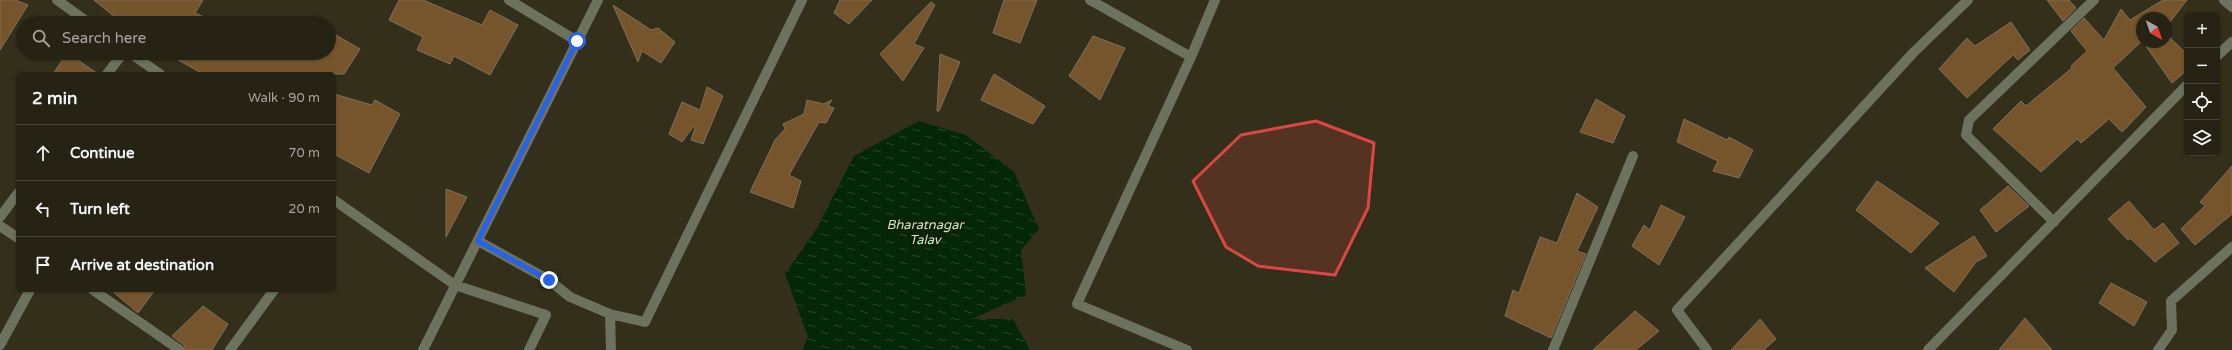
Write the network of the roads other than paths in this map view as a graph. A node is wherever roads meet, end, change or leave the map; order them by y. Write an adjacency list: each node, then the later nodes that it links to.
1 (57, 0): 11 (street)
2 (509, 0): 12 (street)
3 (598, 0): 12 (street)
4 (802, 0): 34 (street)
5 (1090, 0): 15 (street)
6 (1215, 0): 15 (street)
7 (1968, 0): 43 (street)
8 (2094, 0): 25 (street)
9 (2224, 0): 10 (street)
10 (2232, 7)
11 (79, 16)
12 (577, 41): 28 (street)
13 (2232, 42): 14 (street)
14 (2220, 53)
15 (1191, 57): 41 (street)
16 (118, 60): 18 (street)
17 (140, 60): 19 (street)
18 (109, 72)
19 (157, 72)
20 (2184, 88): 25 (street)
21 (1633, 156): 42 (street)
22 (16, 196): 24 (street)
23 (336, 205): 30 (street)
24 (0, 217)
25 (2054, 222): 44 (street)
26 (0, 226): 27 (street)
27 (16, 237)
28 (478, 241): 30 (street); 34 (street)
29 (2232, 247): 45 (street)
30 (456, 285): 38 (street); 39 (street)
31 (29, 292): 35 (street)
32 (96, 292): 36 (street)
33 (273, 292): 37 (street)
34 (610, 314): 40 (street)
35 (0, 345)
36 (180, 350)
37 (230, 350)
38 (423, 350)
39 (529, 350)
40 (611, 350)
41 (1187, 350)
42 (1553, 350)
43 (1707, 350)
44 (1928, 350)
45 (2158, 350)

